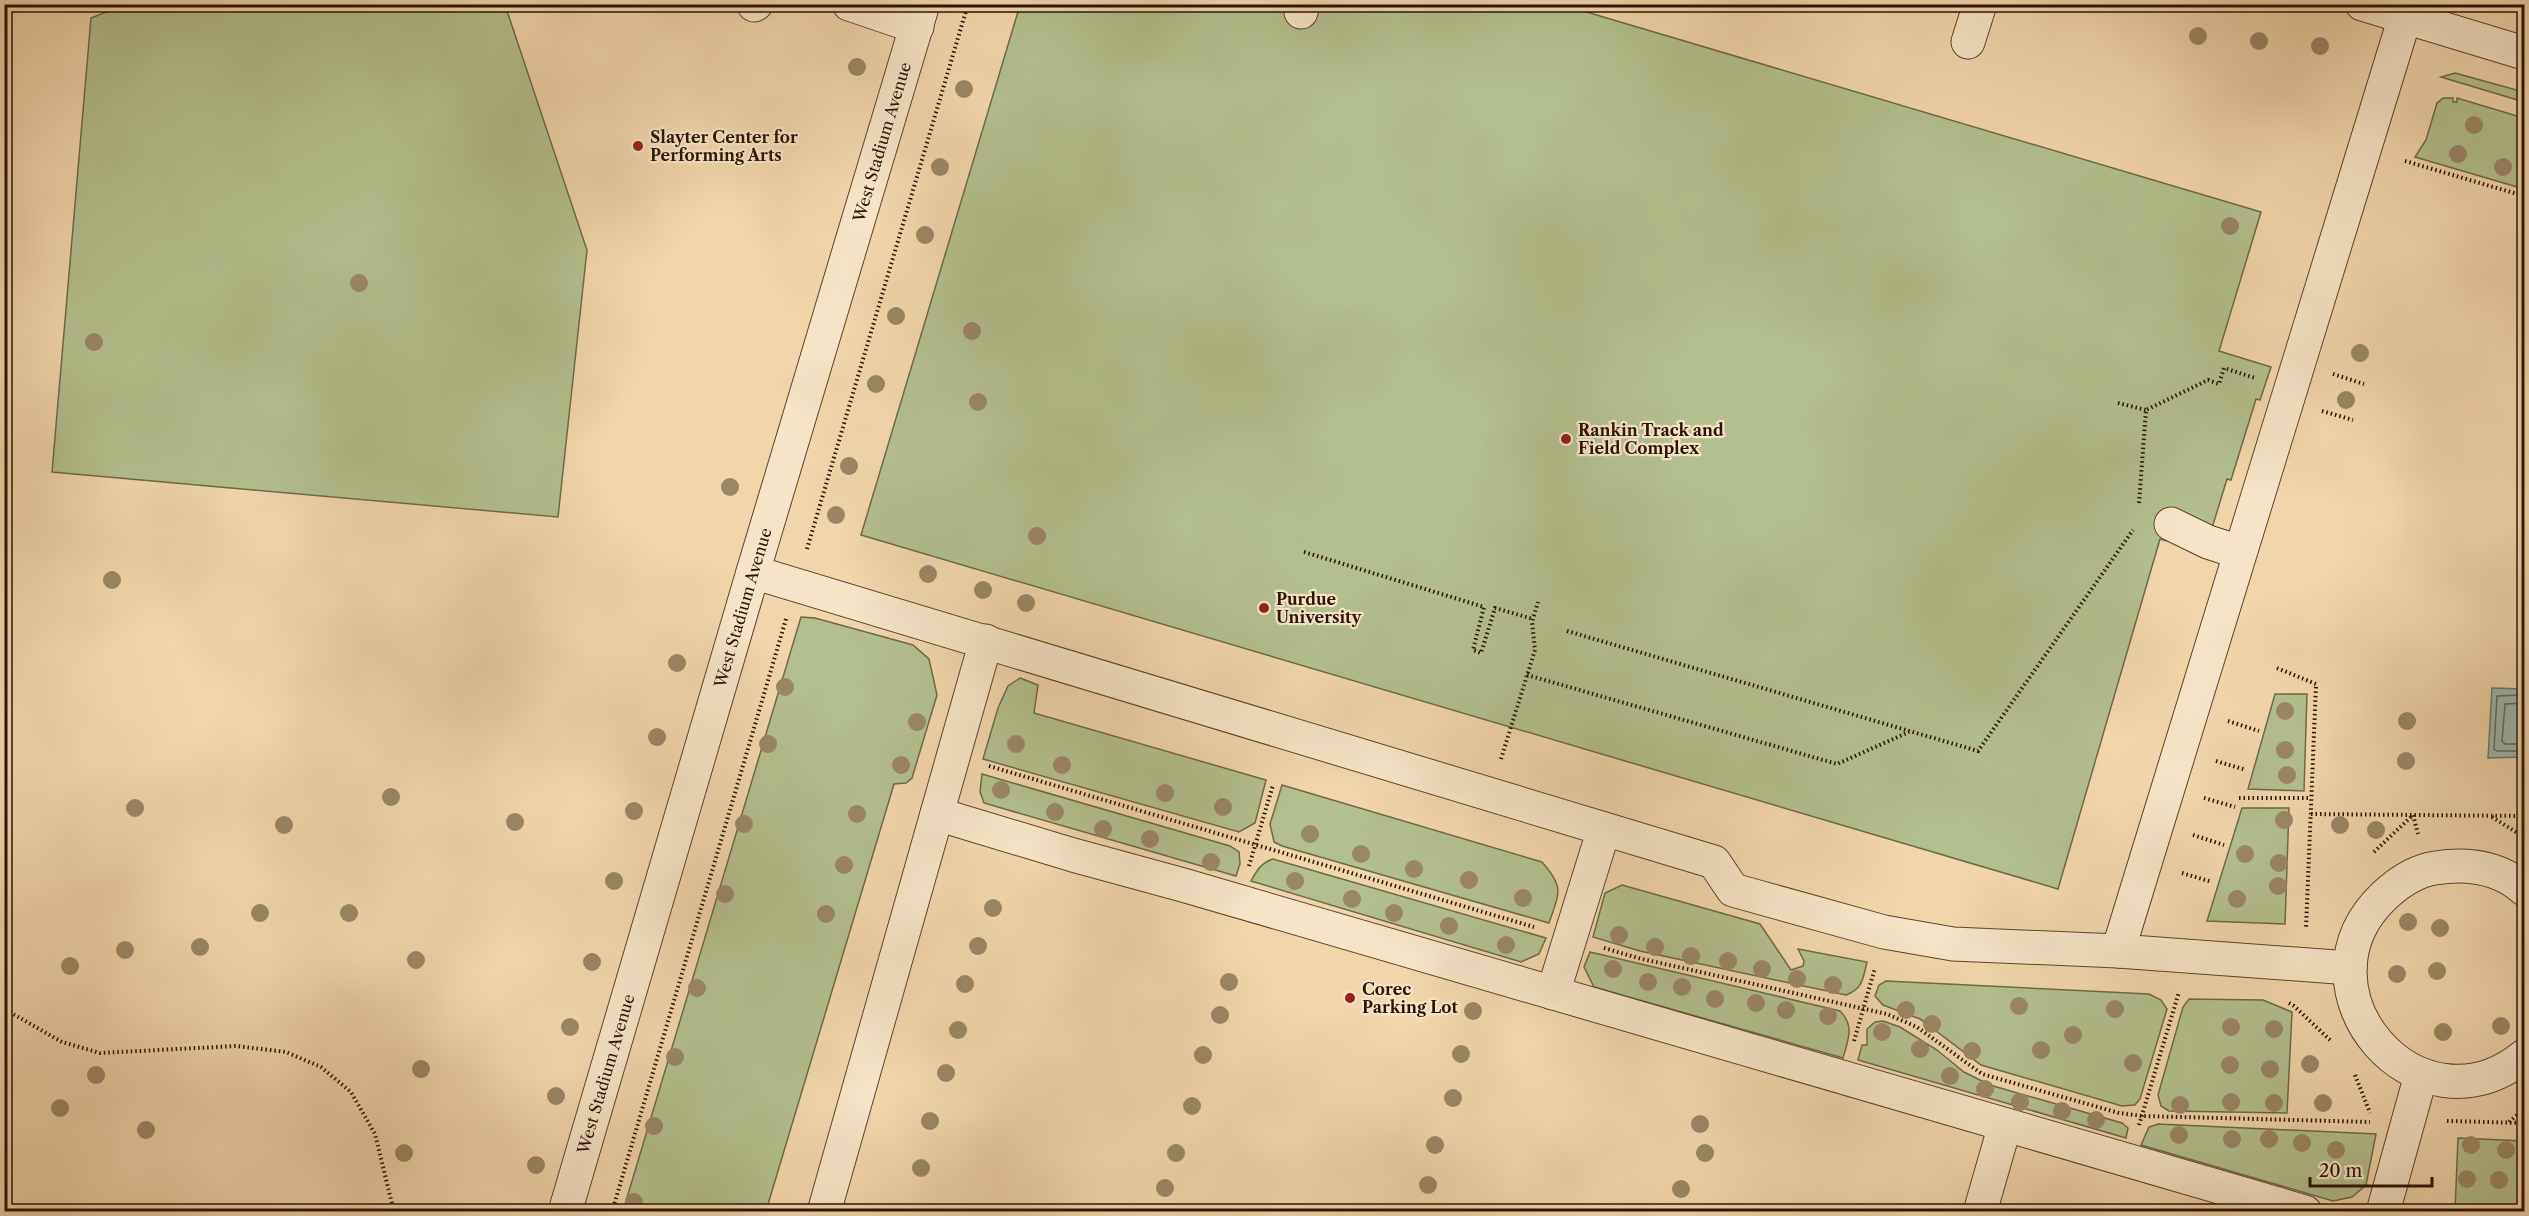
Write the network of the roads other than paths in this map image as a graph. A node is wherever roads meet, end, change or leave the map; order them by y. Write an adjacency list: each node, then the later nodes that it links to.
1 (849, 4): 4 (street)
2 (1980, 4): 6 (street)
3 (2362, 4): 5 (street)
4 (920, 16): 10 (street, West Stadium Avenue)
5 (2405, 17): 7 (street); 9 (street)
6 (1968, 42)
7 (2524, 52)
8 (2171, 524): 9 (street)
9 (2239, 552): 15 (street)
10 (753, 572): 11 (street); 21 (street, West Stadium Avenue)
11 (986, 641): 12 (street); 13 (street)
12 (937, 814): 17 (street); 22 (street)
13 (1604, 829): 15 (street); 17 (street)
14 (2524, 889): 16 (street)
15 (2118, 951): 16 (street)
16 (2350, 968): 19 (street)
17 (1553, 993): 20 (street)
18 (2524, 1056): 19 (street)
19 (2421, 1075): 25 (street)
20 (2005, 1125): 23 (street); 24 (street)
21 (566, 1212)
22 (824, 1212)
23 (1980, 1212)
24 (2305, 1212)
25 (2383, 1212)

